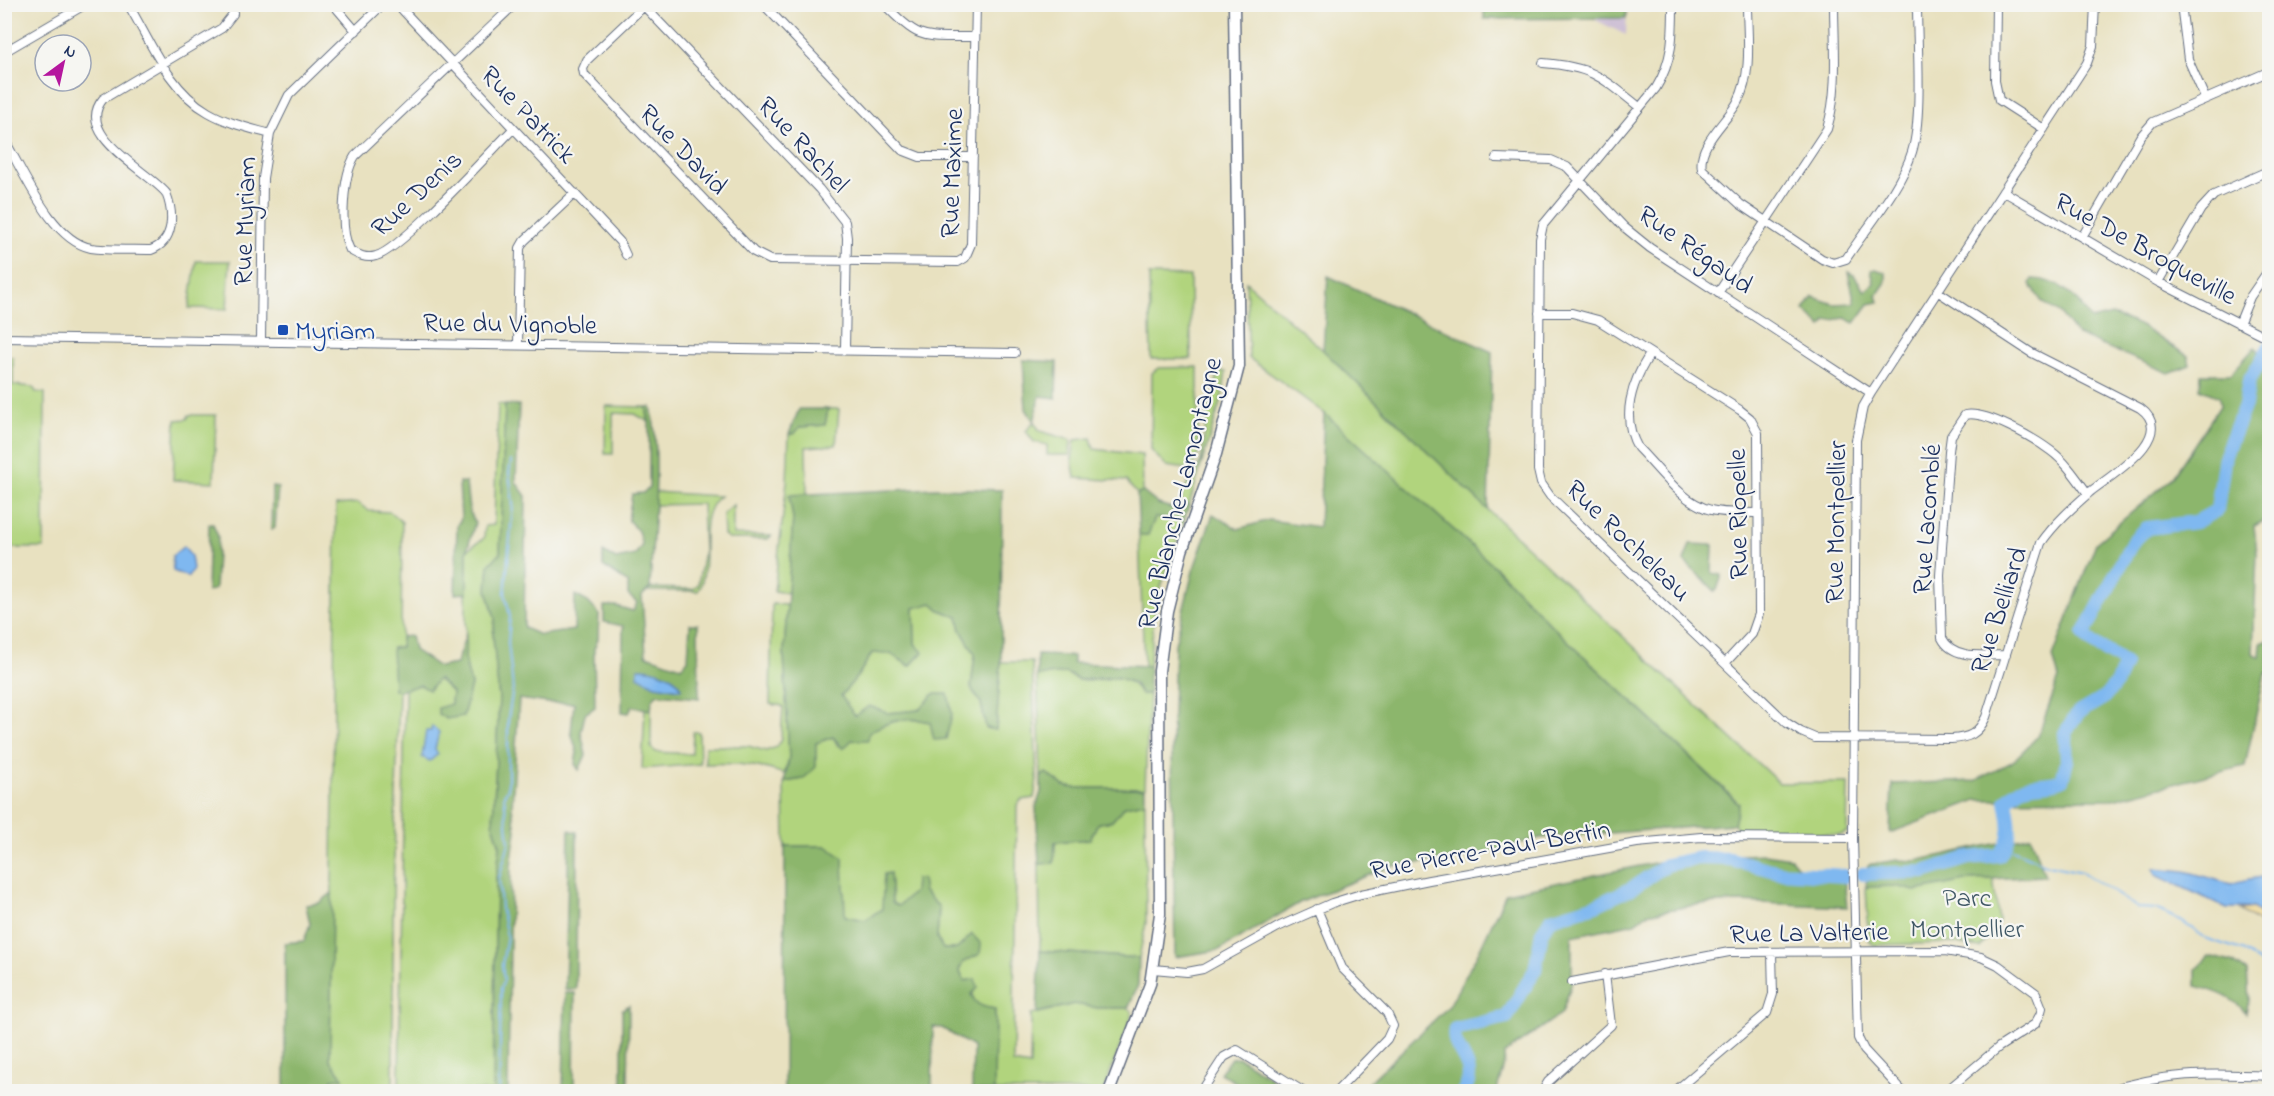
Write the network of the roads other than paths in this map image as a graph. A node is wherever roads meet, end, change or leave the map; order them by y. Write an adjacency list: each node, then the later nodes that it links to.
1 (86, 4): 24 (street)
2 (128, 4): 25 (street)
3 (233, 4): 25 (street)
4 (333, 4): 22 (street)
5 (383, 4): 22 (street, Rue Myriam)
6 (397, 4): 27 (street, Rue Patrick)
7 (516, 4): 27 (street)
8 (763, 4): 35 (street)
9 (884, 4): 23 (street)
10 (976, 4): 23 (street, Rue Maxime)
11 (1234, 4): 68 (street, Rue Blanche-Lamontagne)
12 (1673, 4): 30 (street, Rue Rocheleau)
13 (1747, 4): 41 (street)
14 (1834, 4): 41 (street)
15 (1917, 4): 41 (street)
16 (1996, 4): 32 (street)
17 (2095, 4): 32 (street, Rue Montpellier)
18 (2181, 4): 29 (street)
19 (2267, 4): 21 (street)
20 (644, 5): 44 (street, Rue Rachel); 44 (street, Rue David)
21 (2270, 18)
22 (356, 31): 33 (street, Rue Myriam)
23 (975, 37): 35 (street, Rue Maxime)
24 (4, 52)
25 (163, 63): 33 (street); 34 (street)
26 (1544, 63): 30 (street)
27 (452, 64): 31 (street, Rue Patrick); 31 (street, Rue Denis)
28 (2270, 71): 29 (street)
29 (2205, 98): 42 (street)
30 (1640, 107): 38 (street, Rue Rocheleau)
31 (513, 129): 40 (street, Rue Patrick)
32 (2044, 129): 39 (street, Rue Montpellier)
33 (270, 134): 53 (street, Rue Myriam)
34 (4, 139)
35 (973, 157): 44 (street, Rue Maxime)
36 (1496, 158): 38 (street, Rue Régaud)
37 (2270, 170): 46 (street)
38 (1579, 179): 48 (street, Rue Régaud); 49 (street, Rue Rocheleau)
39 (2003, 191): 42 (street, Rue De Broqueville); 47 (street, Rue Montpellier)
40 (575, 193): 43 (street, Rue Patrick); 54 (street)
41 (1766, 222): 48 (street)
42 (2082, 237): 46 (street, Rue De Broqueville)
43 (626, 255)
44 (846, 260): 55 (street, Rue Rachel)
45 (2270, 268): 50 (street)
46 (2158, 282): 50 (street, Rue De Broqueville)
47 (1936, 291): 58 (street, Rue Montpellier); 59 (street, Rue Belliard)
48 (1718, 293): 58 (street, Rue Régaud)
49 (1539, 313): 57 (street, Rue Riopelle); 62 (street, Rue Rocheleau)
50 (2239, 324): 52 (street, Rue De Broqueville)
51 (4, 338): 53 (street, Rue du Vignoble)
52 (2270, 339)
53 (261, 340): 54 (street, Rue du Vignoble)
54 (518, 344): 55 (street, Rue du Vignoble)
55 (845, 349): 56 (street, Rue du Vignoble)
56 (1015, 353)
57 (1650, 354): 60 (street, Rue Riopelle); 60 (street)
58 (1871, 393): 63 (street, Rue Montpellier)
59 (2088, 494): 61 (street, Rue Belliard); 61 (street, Rue Lacomblé)
60 (1758, 513): 62 (street, Rue Riopelle)
61 (2006, 655): 63 (street, Rue Belliard)
62 (1726, 662): 63 (street, Rue Rocheleau)
63 (1854, 738): 64 (street, Rue Montpellier)
64 (1853, 838): 65 (street, Rue Pierre-Paul-Bertin); 66 (street, Rue Montpellier)
65 (1317, 909): 68 (street, Rue Pierre-Paul-Bertin); 75 (street)
66 (1857, 951): 67 (street, Rue La Valterie); 78 (street, Rue Montpellier); 79 (street, Rue La Valterie)
67 (1772, 953): 69 (street, Rue La Valterie); 77 (street)
68 (1153, 969): 72 (street, Rue Blanche-Lamontagne)
69 (1605, 974): 70 (street, Rue La Valterie); 76 (street)
70 (1572, 982)
71 (2270, 1076): 80 (street)
72 (1109, 1092)
73 (1201, 1092): 74 (street)
74 (1304, 1092)
75 (1336, 1092)
76 (1542, 1092)
77 (1674, 1092)
78 (1903, 1092)
79 (1945, 1092)
80 (2104, 1092)

